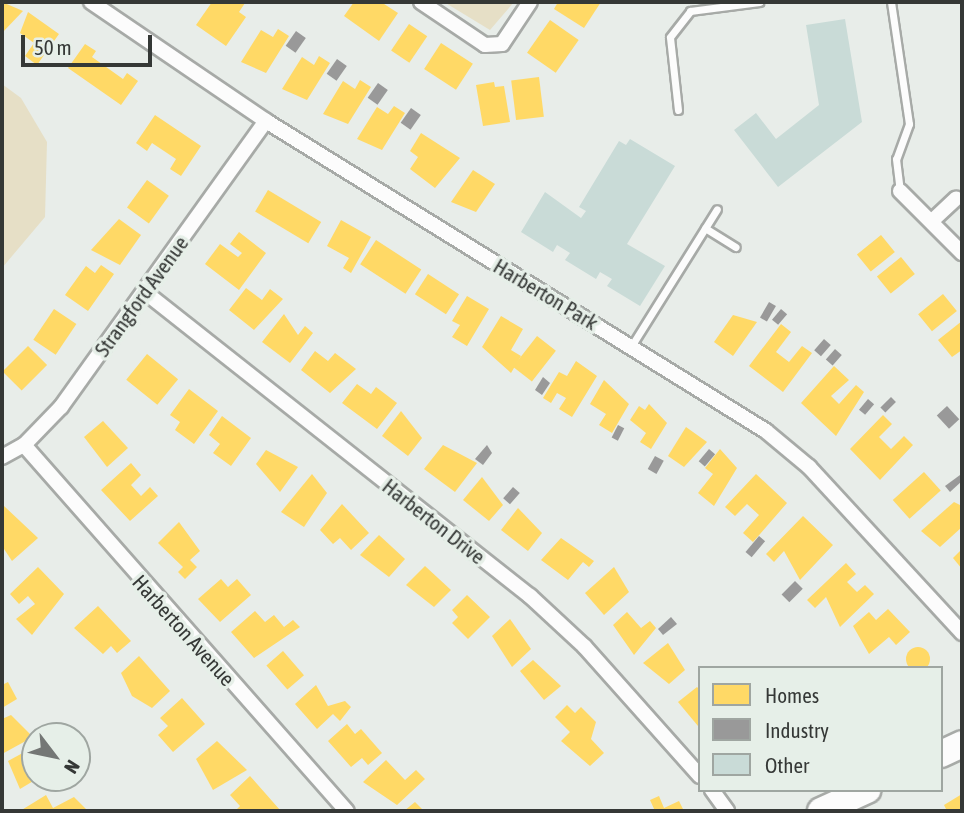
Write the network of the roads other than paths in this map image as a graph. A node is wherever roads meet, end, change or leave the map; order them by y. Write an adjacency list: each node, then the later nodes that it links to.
1 (90, 2): 7 (street, Harberton Park)
2 (422, 2): 3 (street)
3 (530, 2)
4 (759, 2): 6 (lane)
5 (891, 2): 8 (lane)
6 (678, 110)
7 (266, 121): 15 (street, Strangford Avenue); 16 (street, Harberton Park)
8 (900, 191): 11 (street)
9 (956, 199): 11 (street)
10 (717, 209): 12 (lane)
11 (932, 222): 14 (street)
12 (705, 228): 13 (lane); 16 (lane)
13 (736, 247)
14 (962, 253)
15 (145, 292): 17 (street, Strangford Avenue); 20 (street, Harberton Drive)
16 (632, 345): 19 (street, Harberton Park)
17 (24, 445): 18 (street, Strangford Avenue); 23 (street, Harberton Avenue)
18 (2, 457)
19 (962, 634)
20 (698, 774)
21 (713, 792): 24 (street)
22 (863, 792): 25 (highway)
23 (347, 811)
24 (727, 811)
25 (821, 811)

